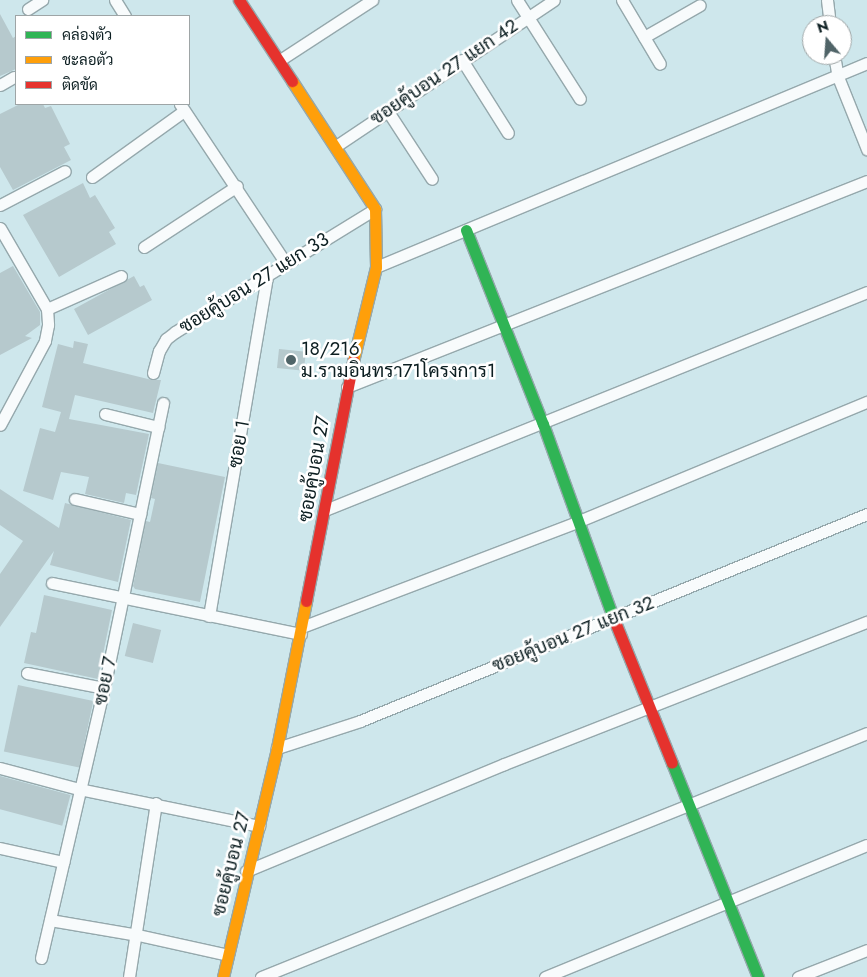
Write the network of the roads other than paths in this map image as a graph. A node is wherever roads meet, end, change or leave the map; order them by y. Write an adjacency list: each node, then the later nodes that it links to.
1 (42, 0): 10 (street)
2 (115, 0): 11 (street)
3 (239, 0): 15 (street)
4 (372, 0): 15 (street)
5 (517, 0): 13 (street)
6 (554, 0): 13 (street, ซอยคู้บอน 27 แยก 42)
7 (622, 0): 14 (street)
8 (827, 0): 12 (street)
9 (700, 5): 14 (street)
10 (28, 9)
11 (123, 15)
12 (829, 15)
13 (528, 16): 16 (street, ซอยคู้บอน 27 แยก 42); 23 (street)
14 (644, 37): 18 (street)
15 (280, 60): 27 (street)
16 (462, 60): 25 (street, ซอยคู้บอน 27 แยก 42); 26 (street)
17 (867, 63): 21 (street)
18 (660, 64)
19 (836, 65): 21 (street)
20 (14, 77): 22 (street)
21 (838, 78): 28 (street); 37 (street)
22 (0, 84)
23 (580, 99)
24 (182, 107): 30 (street); 33 (street)
25 (386, 110): 27 (street, ซอยคู้บอน 27 แยก 42); 31 (street)
26 (508, 133)
27 (336, 146): 35 (street)
28 (867, 150)
29 (65, 171): 34 (street)
30 (92, 176)
31 (432, 179)
32 (867, 182): 45 (street)
33 (237, 186): 38 (street); 39 (street)
34 (0, 205)
35 (375, 209): 39 (street, ซอยคู้บอน 27 แยก 33); 40 (street, ซอยคู้บอน 27)
36 (1, 230): 44 (street)
37 (466, 230): 40 (street); 45 (street)
38 (144, 247)
39 (285, 262): 41 (street, ซอยคู้บอน 27 แยก 33)
40 (376, 267): 47 (street, ซอยคู้บอน 27)
41 (268, 272): 46 (street, ซอยคู้บอน 27 แยก 33); 61 (street, ซอย 1)
42 (122, 276): 44 (street)
43 (867, 292): 51 (street)
44 (47, 309): 52 (street)
45 (504, 324): 47 (street); 51 (street)
46 (153, 373)
47 (347, 386): 55 (street, ซอยคู้บอน 27)
48 (867, 402): 58 (street)
49 (163, 403): 53 (street, ซอย 7)
50 (105, 414): 53 (street)
51 (543, 424): 55 (street); 58 (street)
52 (0, 425)
53 (158, 427): 56 (street, ซอย 7)
54 (75, 499): 56 (street)
55 (325, 510): 64 (street, ซอยคู้บอน 27)
56 (140, 514): 60 (street, ซอย 7)
57 (867, 514): 62 (street, ซอยคู้บอน 27 แยก 32)
58 (579, 520): 62 (street); 64 (street)
59 (52, 583): 60 (street)
60 (121, 598): 61 (street); 66 (street, ซอย 7)
61 (209, 616): 64 (street)
62 (613, 618): 67 (street); 69 (street, ซอยคู้บอน 27 แยก 32)
63 (867, 622): 67 (street)
64 (301, 630): 69 (street, ซอยคู้บอน 27)
65 (27, 673): 66 (street)
66 (104, 688): 71 (street, ซอย 7)
67 (651, 706): 73 (street); 78 (street)
68 (867, 733): 73 (street)
69 (277, 748): 74 (street, ซอยคู้บอน 27)
70 (0, 768): 71 (street)
71 (79, 789): 72 (street); 77 (street, ซอย 7)
72 (156, 803): 74 (street); 81 (street)
73 (688, 804): 79 (street); 87 (street)
74 (259, 826): 78 (street, ซอยคู้บอน 27)
75 (867, 845): 79 (street)
76 (0, 848): 77 (street)
77 (63, 862): 80 (street, ซอย 7)
78 (246, 871): 83 (street, ซอยคู้บอน 27)
79 (728, 900): 88 (street); 89 (street)
80 (50, 920): 81 (street); 84 (street, ซอย 7)
81 (138, 935): 83 (street); 85 (street)
82 (867, 950): 90 (street)
83 (228, 955): 86 (street, ซอยคู้บอน 27)
84 (41, 958)
85 (128, 977)
86 (223, 977)
87 (261, 977)
88 (545, 977)
89 (758, 977)
90 (798, 977)

